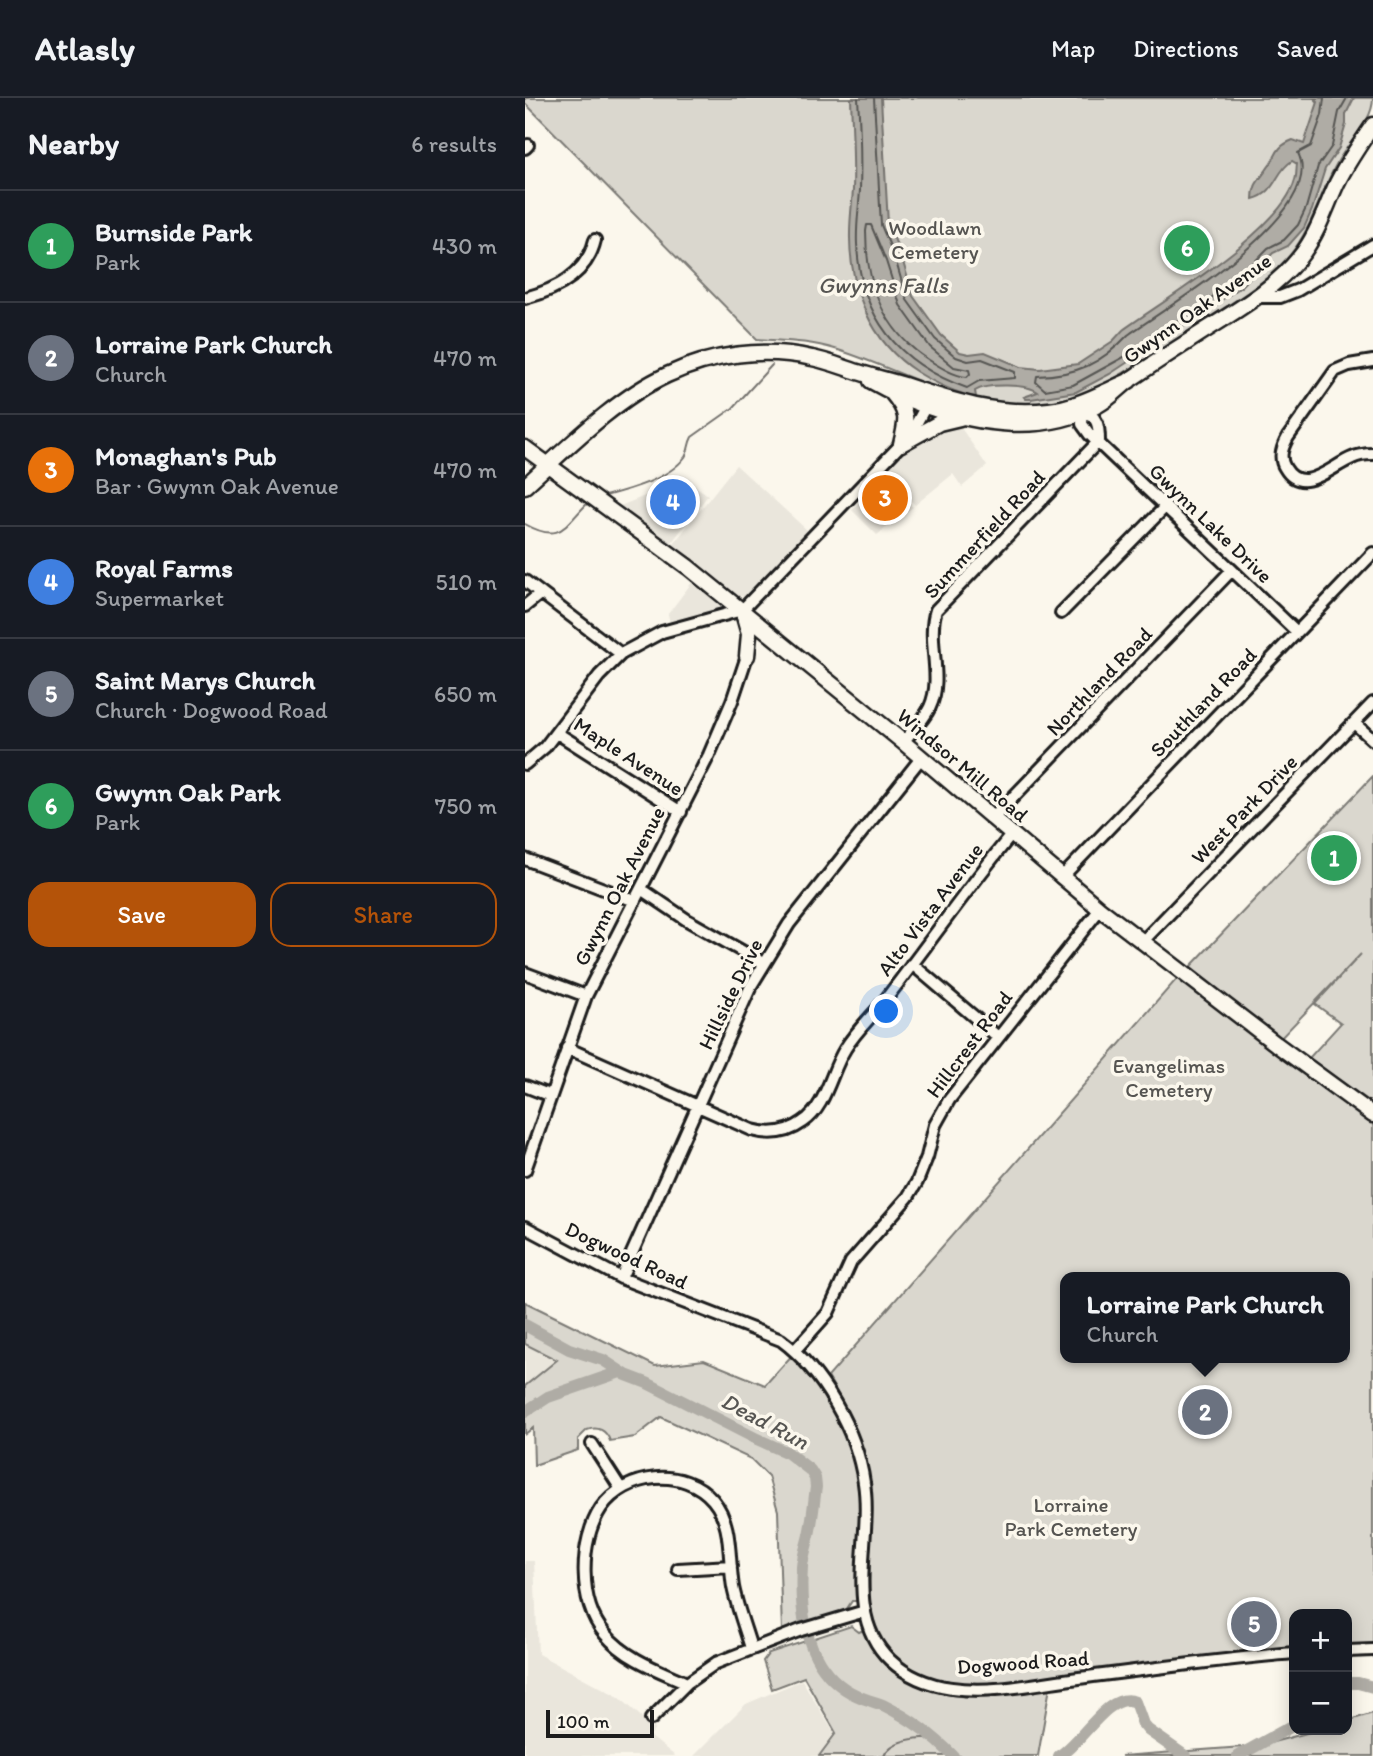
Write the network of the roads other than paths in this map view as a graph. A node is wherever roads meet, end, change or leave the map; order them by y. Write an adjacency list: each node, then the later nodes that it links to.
1 (1373, 125): 4 (main road, Gwynn Oak Avenue)
2 (595, 240): 5 (street)
3 (1373, 244): 4 (street)
4 (1256, 297): 10 (main road, Gwynn Oak Avenue)
5 (525, 298)
6 (1373, 360): 15 (street)
7 (858, 372): 8 (main road); 9 (main road); 16 (main road)
8 (891, 392): 9 (main road); 13 (main road)
9 (924, 399): 10 (main road, Gwynn Oak Avenue); 11 (main road, Gwynn Oak Avenue); 13 (street)
10 (1081, 407): 11 (main road, Gwynn Oak Avenue); 12 (street, Gwynn Lake Drive)
11 (963, 418): 13 (main road)
12 (1098, 441): 18 (street, Gwynn Lake Drive); 34 (street, Summerfield Road)
13 (901, 444): 24 (street)
14 (525, 448): 16 (main road, Windsor Mill Road)
15 (1373, 454)
16 (548, 465): 17 (main road); 24 (main road, Windsor Mill Road)
17 (525, 486)
18 (1166, 506): 20 (street, Gwynn Lake Drive); 25 (street)
19 (1373, 553): 27 (street, Southland Road)
20 (1232, 570): 27 (street, Gwynn Lake Drive); 38 (street, Northland Road)
21 (525, 580): 22 (street)
22 (541, 593): 23 (street); 28 (street)
23 (525, 606)
24 (742, 610): 26 (main road, Windsor Mill Road); 28 (street); 29 (main road)
25 (1061, 612)
26 (759, 624): 29 (street, Gwynn Oak Avenue); 34 (main road, Windsor Mill Road)
27 (1297, 632): 41 (street, Southland Road)
28 (621, 654): 32 (street)
29 (747, 656): 37 (street, Gwynn Oak Avenue)
30 (1373, 703): 31 (street, West Park Drive)
31 (1354, 723): 33 (street); 45 (street, West Park Drive)
32 (557, 733): 36 (street); 37 (street, Maple Avenue)
33 (1373, 740)
34 (903, 742): 35 (main road, Windsor Mill Road)
35 (922, 757): 38 (main road, Windsor Mill Road); 46 (street, Hillside Drive)
36 (525, 764)
37 (681, 812): 42 (street, Gwynn Oak Avenue)
38 (993, 818): 39 (main road, Windsor Mill Road)
39 (1012, 834): 41 (main road, Windsor Mill Road); 47 (street, Alto Vista Avenue)
40 (525, 859): 43 (street)
41 (1061, 878): 44 (main road, Windsor Mill Road)
42 (641, 889): 43 (street, Gwynn Oak Avenue); 46 (street)
43 (635, 901): 49 (street, Gwynn Oak Avenue)
44 (1100, 909): 45 (main road, Windsor Mill Road); 50 (street, Hillcrest Road)
45 (1143, 941): 55 (main road, Windsor Mill Road)
46 (764, 963): 54 (street, Hillside Drive)
47 (912, 964): 50 (street); 54 (street, Alto Vista Avenue)
48 (525, 973): 49 (street)
49 (586, 996): 51 (street, Gwynn Oak Avenue)
50 (998, 1037): 59 (street, Hillcrest Road)
51 (567, 1048): 53 (street, Gwynn Oak Avenue); 54 (street, Alto Vista Avenue)
52 (525, 1086): 53 (street)
53 (551, 1096): 56 (street, Gwynn Oak Avenue)
54 (697, 1107): 58 (street, Hillside Drive)
55 (1373, 1115)
56 (525, 1170)
57 (525, 1227): 58 (street, Dogwood Road)
58 (621, 1278): 59 (street, Dogwood Road)
59 (795, 1350): 64 (street, Dogwood Road)
60 (592, 1444): 61 (street)
61 (621, 1489): 62 (street); 69 (street)
62 (731, 1566): 63 (street); 65 (street)
63 (678, 1569)
64 (865, 1611): 65 (street); 68 (street, Dogwood Road)
65 (751, 1648): 69 (street)
66 (1373, 1650): 67 (street)
67 (1352, 1651)
68 (1289, 1654)
69 (687, 1683): 70 (street)
70 (651, 1719)

